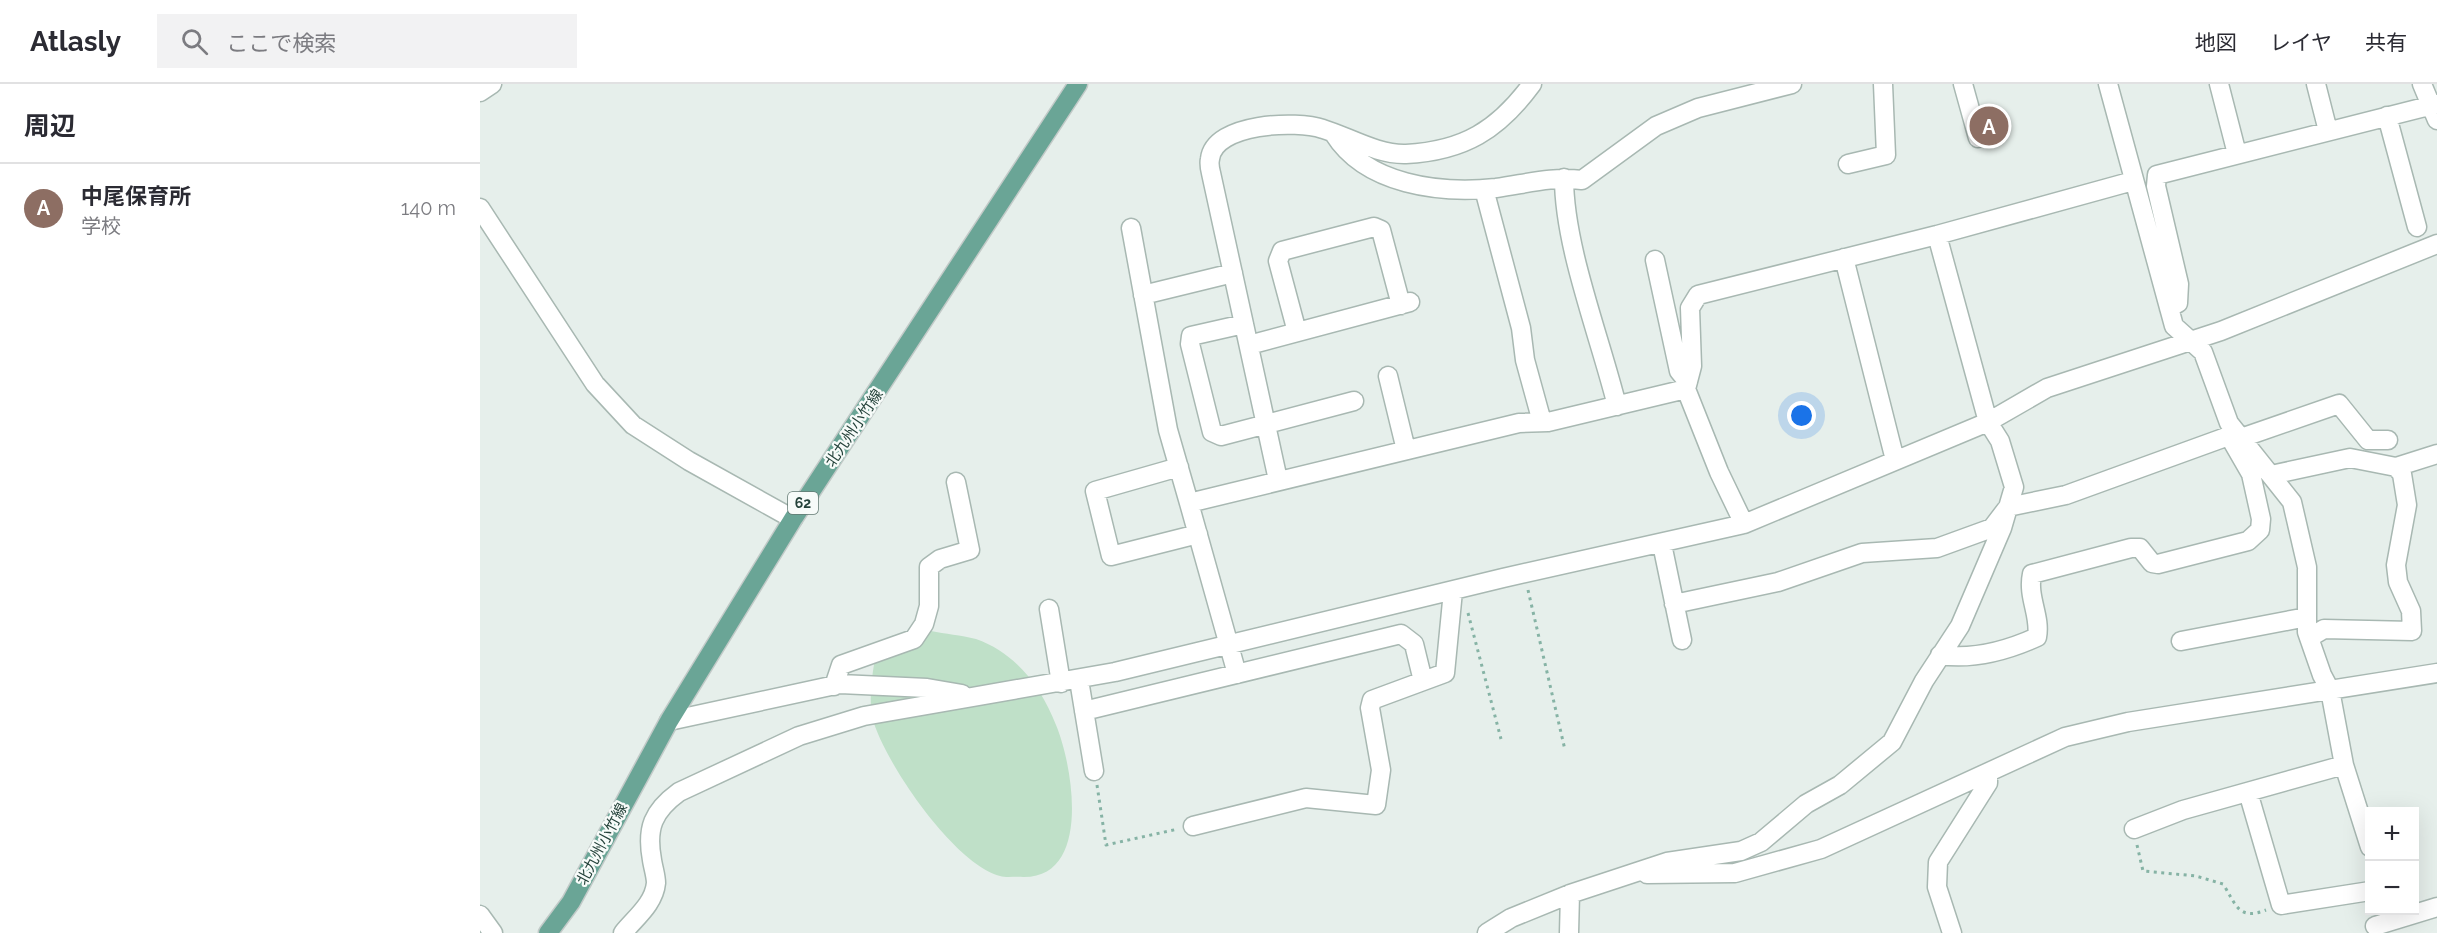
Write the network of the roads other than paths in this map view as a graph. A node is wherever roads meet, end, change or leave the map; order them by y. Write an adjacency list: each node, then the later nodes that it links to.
1 (492, 84): 11 (street)
2 (1078, 84): 55 (main road, 北九州小竹線 / 62)
3 (1532, 84): 15 (street)
4 (1792, 84): 19 (street)
5 (1883, 84): 18 (street)
6 (1963, 84): 16 (street)
7 (2108, 84): 20 (street)
8 (2219, 84): 17 (street)
9 (2316, 84): 14 (street)
10 (2422, 84): 12 (street)
11 (480, 92)
12 (2435, 110): 13 (street)
13 (2387, 116): 14 (street); 23 (street)
14 (2328, 131): 17 (street)
15 (1334, 134): 21 (street); 29 (street)
16 (1978, 138)
17 (2237, 154): 31 (street)
18 (1848, 164)
19 (1564, 178): 21 (street); 39 (street)
20 (2133, 181): 25 (street); 31 (street)
21 (1484, 189): 40 (street)
22 (480, 208): 55 (street)
23 (2417, 227)
24 (1131, 228): 30 (street)
25 (1937, 235): 27 (street); 41 (street)
26 (2437, 244): 34 (street)
27 (1844, 258): 37 (street); 47 (street)
28 (1655, 260): 37 (street)
29 (1233, 273): 30 (street); 32 (street)
30 (1143, 295): 48 (street)
31 (2169, 308): 34 (street)
32 (1244, 324): 35 (street); 42 (street)
33 (1297, 332): 33 (street); 35 (street)
34 (2188, 341): 41 (street); 43 (street)
35 (1249, 345): 42 (street)
36 (1388, 376): 45 (street)
37 (1687, 386): 39 (street); 56 (street)
38 (1354, 401): 42 (street)
39 (1617, 406): 40 (street)
40 (1542, 422): 45 (street)
41 (1988, 422): 47 (street); 54 (street)
42 (1265, 423): 51 (street)
43 (2236, 436): 44 (street); 50 (street); 54 (street); 67 (street)
44 (2388, 440)
45 (1406, 450): 51 (street)
46 (2437, 454): 49 (street)
47 (1895, 460): 56 (street)
48 (1179, 467): 53 (street); 57 (street)
49 (2396, 467): 50 (street); 63 (street)
50 (2271, 476): 62 (street)
51 (1278, 480): 53 (street)
52 (956, 482): 72 (street)
53 (1189, 503): 57 (street)
54 (2008, 507): 60 (street); 67 (street)
55 (793, 519): 76 (main road, 北九州小竹線 / 62)
56 (1744, 524): 58 (street)
57 (1198, 534): 66 (street)
58 (1662, 544): 59 (street); 60 (street)
59 (1458, 589): 66 (street); 70 (street)
60 (1674, 604): 64 (street)
61 (1049, 609): 71 (street)
62 (2307, 618): 63 (street); 65 (street)
63 (2309, 638): 73 (street)
64 (1682, 640)
65 (2181, 641)
66 (1229, 645): 69 (street); 71 (street)
67 (1940, 655): 84 (street)
68 (2437, 673): 73 (street)
69 (1237, 674): 70 (street); 75 (street)
70 (1423, 681): 81 (street)
71 (1070, 682): 74 (street); 75 (street)
72 (834, 686): 74 (street); 76 (street)
73 (2330, 690): 77 (street); 79 (street)
74 (972, 696): 92 (street)
75 (1084, 711): 78 (street)
76 (669, 721): 91 (main road, 北九州小竹線 / 62)
77 (2344, 765): 80 (street); 83 (street)
78 (1094, 771)
79 (1988, 772): 84 (street); 95 (street)
80 (2248, 792): 82 (street); 85 (street)
81 (1193, 826)
82 (2134, 829)
83 (2365, 832)
84 (1633, 873): 86 (street)
85 (2365, 892)
86 (1570, 894): 93 (street); 94 (street)
87 (2437, 907): 89 (street)
88 (480, 915): 90 (street)
89 (2377, 926)
90 (493, 933)
91 (548, 933)
92 (623, 933)
93 (1487, 933)
94 (1569, 933)
95 (1952, 933)

